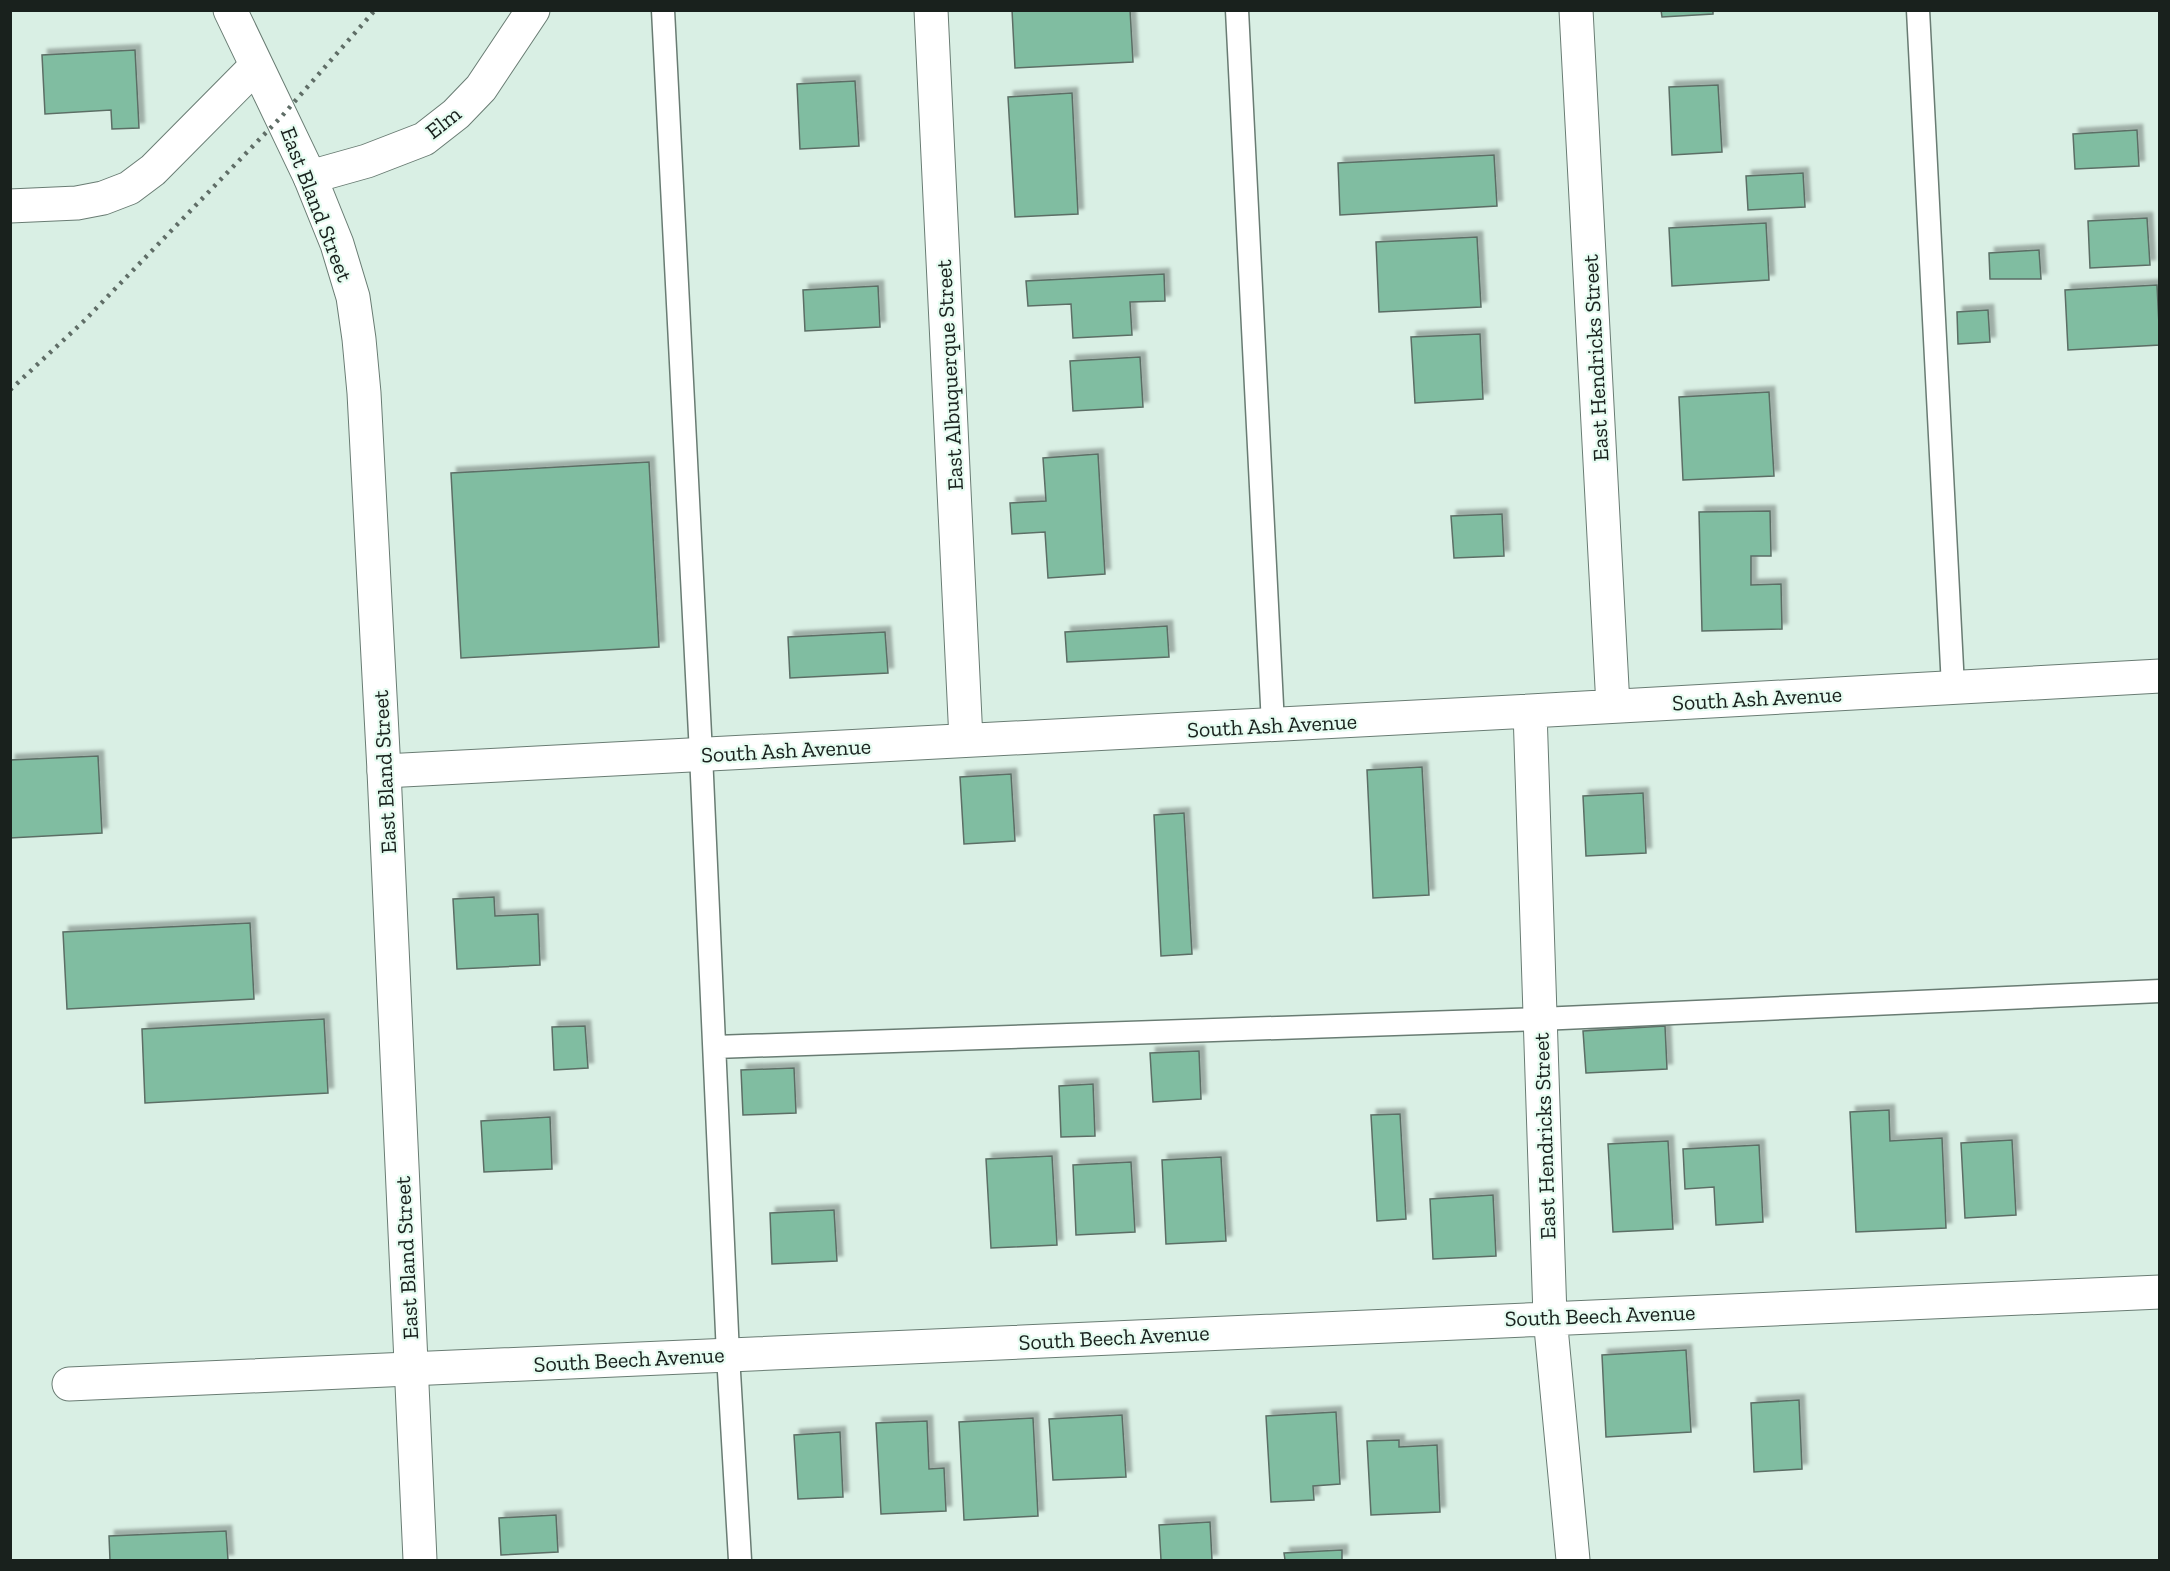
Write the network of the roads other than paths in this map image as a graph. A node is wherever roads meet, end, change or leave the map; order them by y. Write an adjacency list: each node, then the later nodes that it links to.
1 (230, 10): 8 (street, East Bland Street)
2 (532, 10): 9 (street, Elm)
3 (663, 10): 17 (lane)
4 (931, 10): 16 (street, East Albuquerque Street)
5 (1237, 10): 15 (lane)
6 (1576, 10): 13 (street, East Hendricks Street)
7 (1918, 10): 12 (lane)
8 (256, 66): 9 (street, East Bland Street); 10 (street)
9 (310, 177): 18 (street, East Bland Street)
10 (10, 206)
11 (2160, 675): 12 (street, South Ash Avenue)
12 (1953, 687): 13 (street, South Ash Avenue)
13 (1613, 706): 14 (street, South Ash Avenue)
14 (1530, 711): 15 (street, South Ash Avenue); 20 (street, East Hendricks Street)
15 (1273, 725): 16 (street, South Ash Avenue)
16 (966, 740): 17 (street, South Ash Avenue)
17 (701, 754): 18 (street, South Ash Avenue); 21 (lane)
18 (384, 771): 25 (street, East Bland Street)
19 (2160, 991): 20 (lane)
20 (1540, 1019): 21 (lane); 23 (street, East Hendricks Street)
21 (714, 1047): 24 (lane)
22 (2160, 1292): 23 (street, South Beech Avenue)
23 (1550, 1317): 24 (street, South Beech Avenue); 29 (street, East Hendricks Street)
24 (728, 1355): 25 (street, South Beech Avenue); 28 (lane)
25 (411, 1369): 26 (street, South Beech Avenue); 27 (street, East Bland Street)
26 (69, 1384)
27 (420, 1560)
28 (740, 1560)
29 (1573, 1560)

